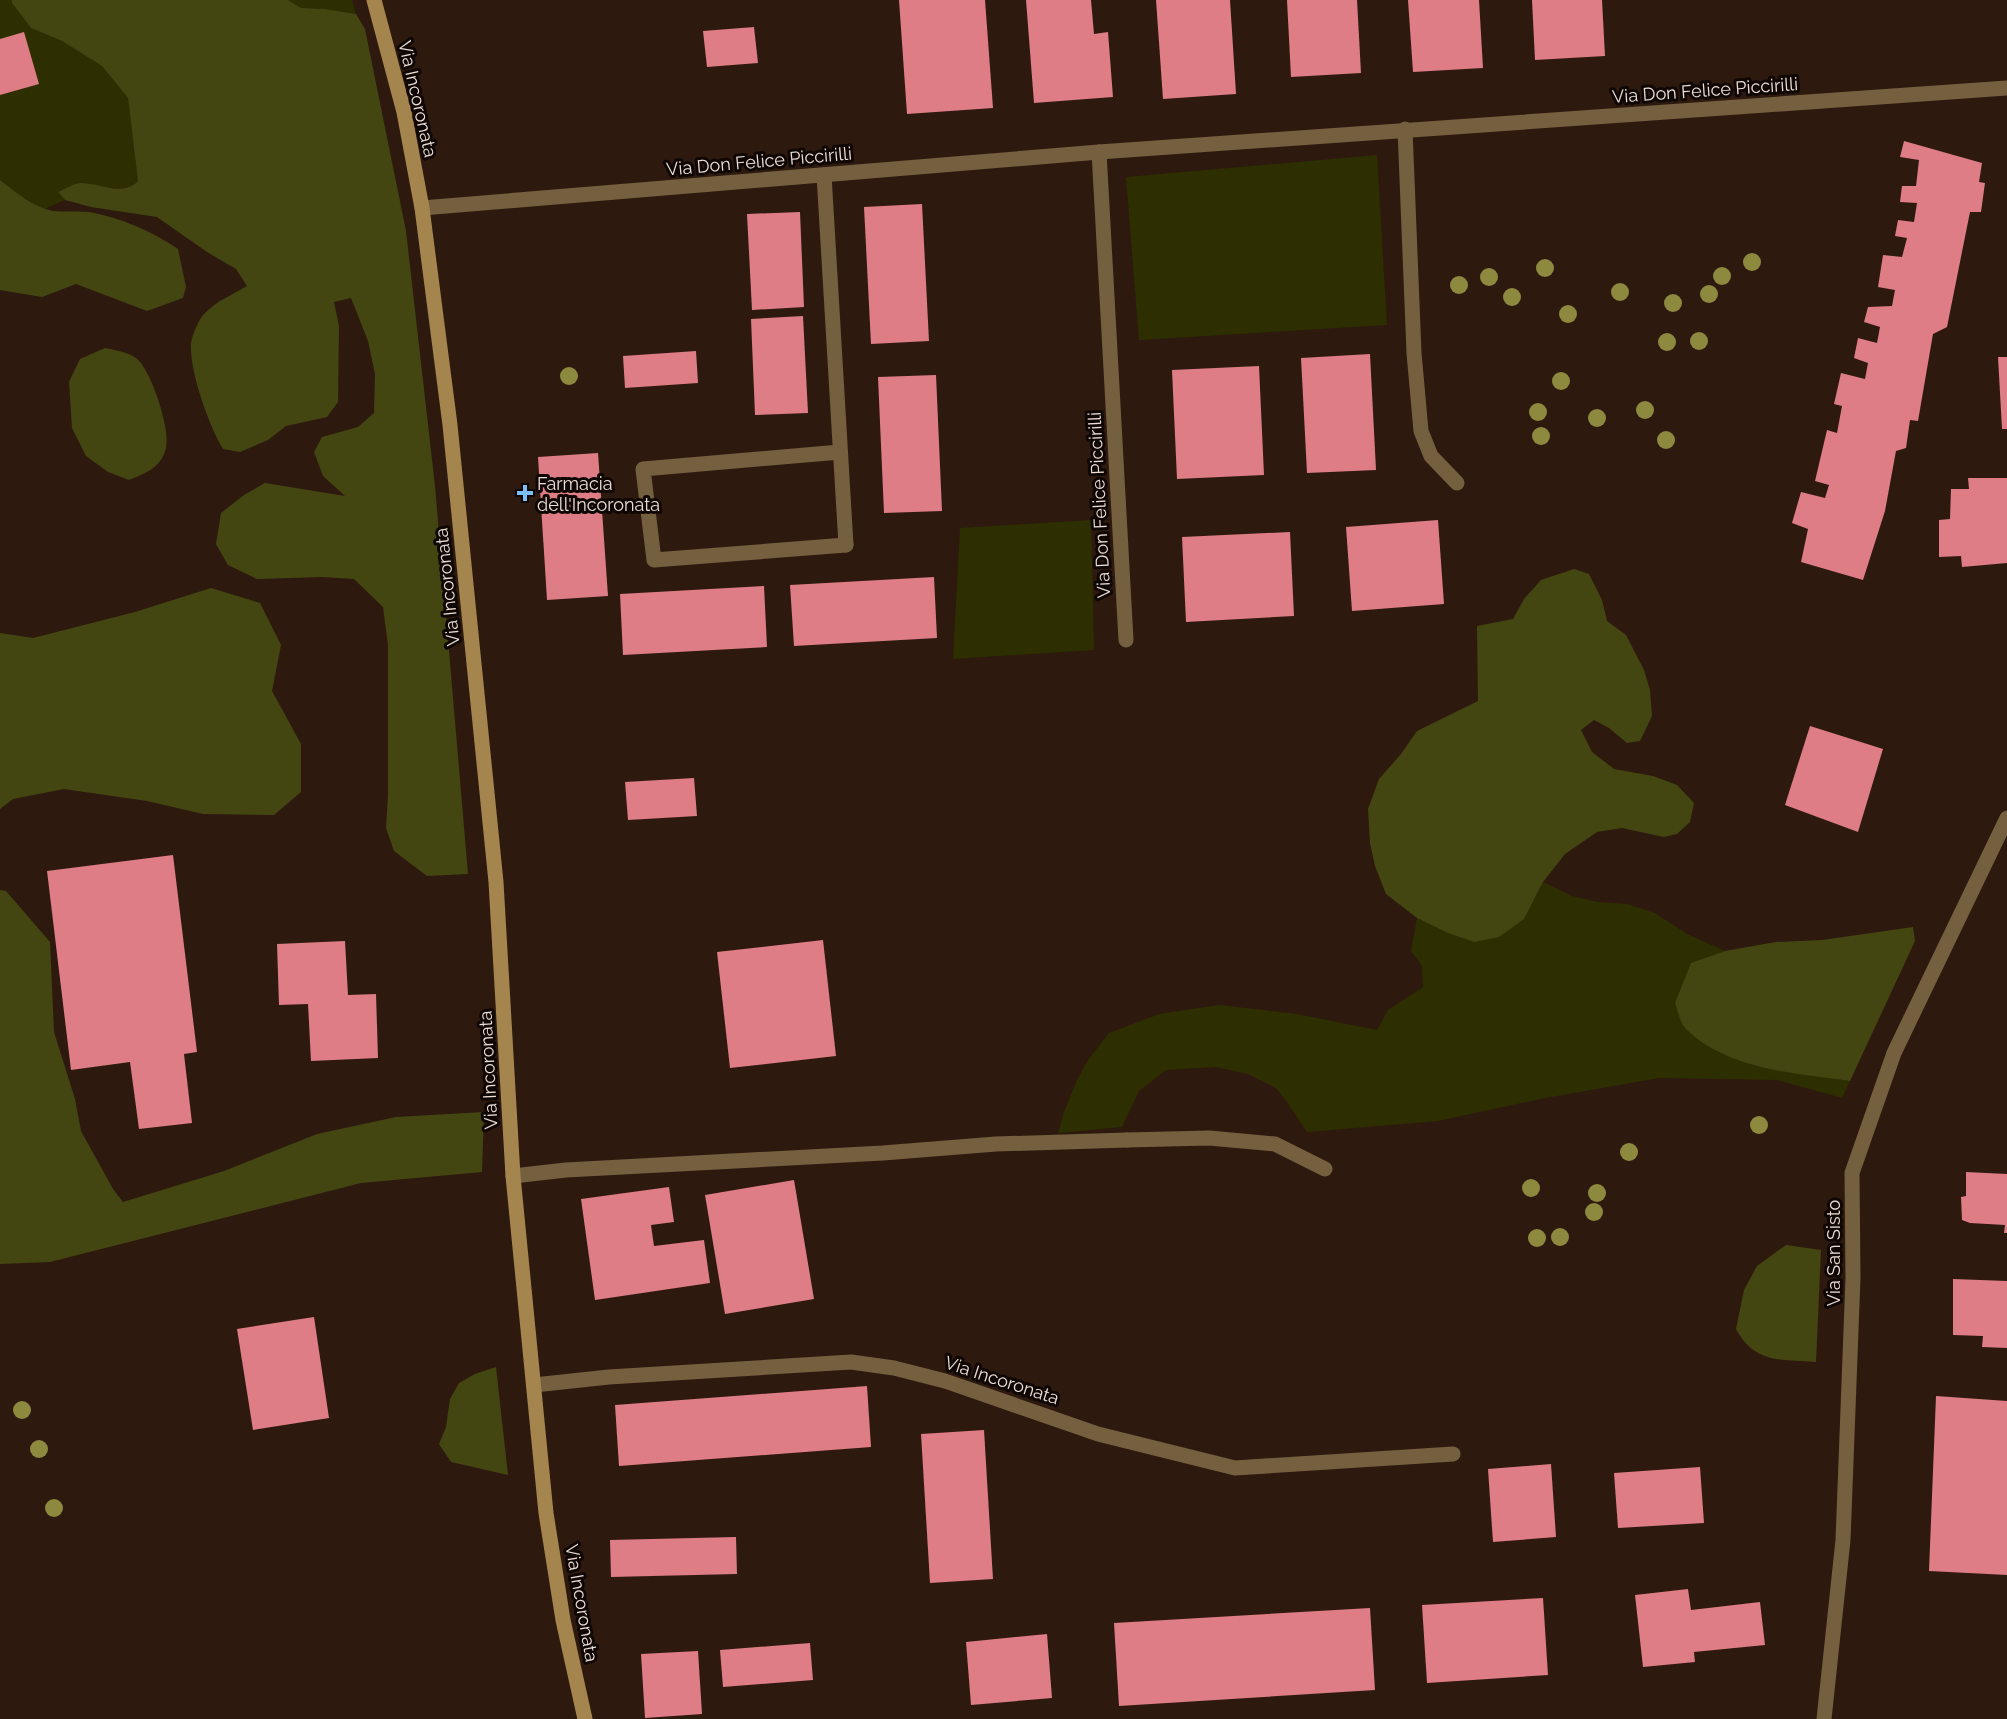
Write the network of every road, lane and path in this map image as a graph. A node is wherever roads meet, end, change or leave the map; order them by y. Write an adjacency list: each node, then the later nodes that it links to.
1 (374, 0): 6 (main road, Via Incoronata)
2 (2007, 88): 3 (street, Via Don Felice Piccirilli)
3 (1405, 129): 4 (street, Via Don Felice Piccirilli); 8 (street)
4 (1099, 152): 5 (street, Via Don Felice Piccirilli); 9 (street, Via Don Felice Piccirilli)
5 (824, 175): 6 (street, Via Don Felice Piccirilli); 7 (street)
6 (422, 208): 12 (main road, Via Incoronata)
7 (840, 452): 7 (street)
8 (1457, 483)
9 (1126, 640)
10 (2007, 818): 16 (street, Via San Sisto)
11 (1325, 1169): 12 (street)
12 (513, 1176): 13 (main road, Via Incoronata)
13 (534, 1385): 14 (street, Via Incoronata); 15 (main road, Via Incoronata)
14 (1453, 1454)
15 (585, 1719)
16 (1824, 1719)

